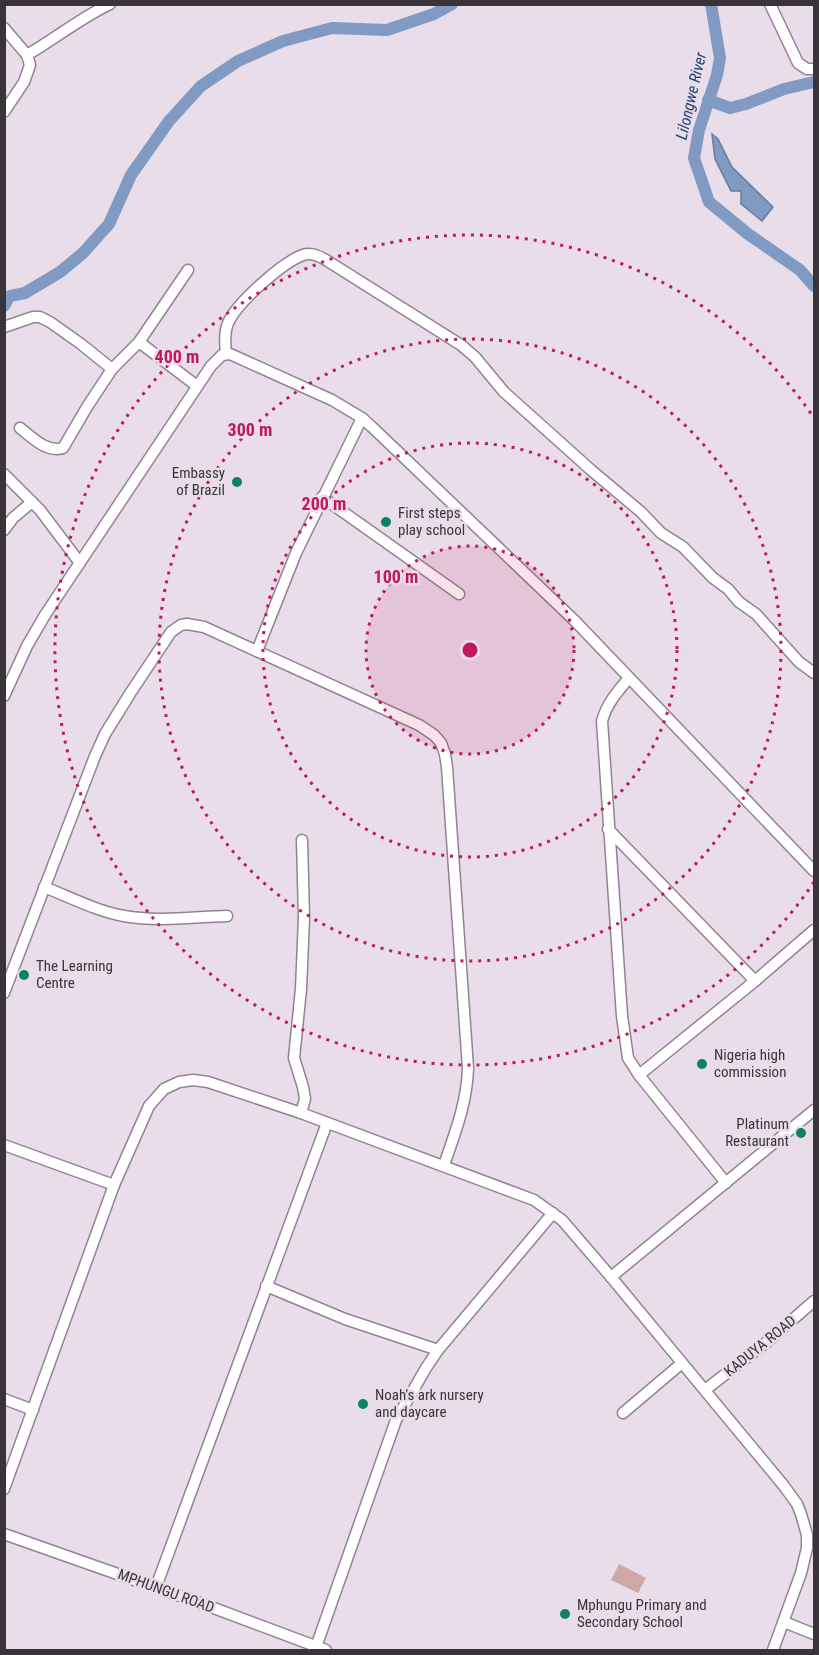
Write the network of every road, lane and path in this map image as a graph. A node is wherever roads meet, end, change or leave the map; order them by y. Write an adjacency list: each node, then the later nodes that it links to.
1 (110, 4): 4 (street)
2 (770, 4): 5 (street)
3 (4, 28): 4 (street)
4 (27, 56): 6 (street)
5 (814, 69)
6 (4, 112)
7 (188, 270): 9 (street)
8 (4, 327): 11 (street)
9 (139, 342): 11 (street); 12 (street)
10 (226, 354): 12 (street); 13 (street); 22 (street)
11 (112, 369): 14 (street)
12 (197, 386): 19 (street)
13 (362, 418): 16 (street); 23 (street)
14 (20, 428)
15 (4, 474): 17 (street)
16 (322, 497): 20 (street); 21 (street)
17 (32, 502): 18 (street); 19 (street)
18 (4, 530)
19 (80, 563): 24 (street)
20 (459, 594)
21 (257, 651): 28 (street); 38 (street)
22 (814, 673)
23 (629, 678): 25 (street); 27 (street)
24 (4, 696)
25 (608, 830): 31 (street); 33 (street)
26 (302, 840): 35 (street)
27 (814, 871)
28 (44, 887): 29 (street); 32 (street)
29 (227, 916)
30 (814, 930): 31 (street)
31 (755, 981): 33 (street)
32 (4, 993)
33 (639, 1075): 39 (street)
34 (814, 1110): 39 (street)
35 (302, 1113): 36 (street); 40 (street)
36 (327, 1123): 38 (street); 43 (street)
37 (4, 1145): 40 (street)
38 (444, 1165): 41 (street)
39 (726, 1183): 42 (street)
40 (114, 1185): 49 (street)
41 (553, 1213): 42 (street); 45 (street)
42 (611, 1276): 46 (street)
43 (266, 1286): 45 (street); 53 (street)
44 (814, 1301): 47 (street, KADUYA ROAD)
45 (438, 1350): 56 (street)
46 (682, 1363): 47 (street); 50 (street)
47 (705, 1390): 54 (street)
48 (4, 1400): 49 (street)
49 (33, 1410): 51 (street)
50 (622, 1413)
51 (4, 1489)
52 (4, 1534): 53 (street, MPHUNGU ROAD)
53 (156, 1587): 56 (street, MPHUNGU ROAD)
54 (784, 1622): 55 (street); 57 (street)
55 (814, 1634)
56 (321, 1649)
57 (773, 1650)

